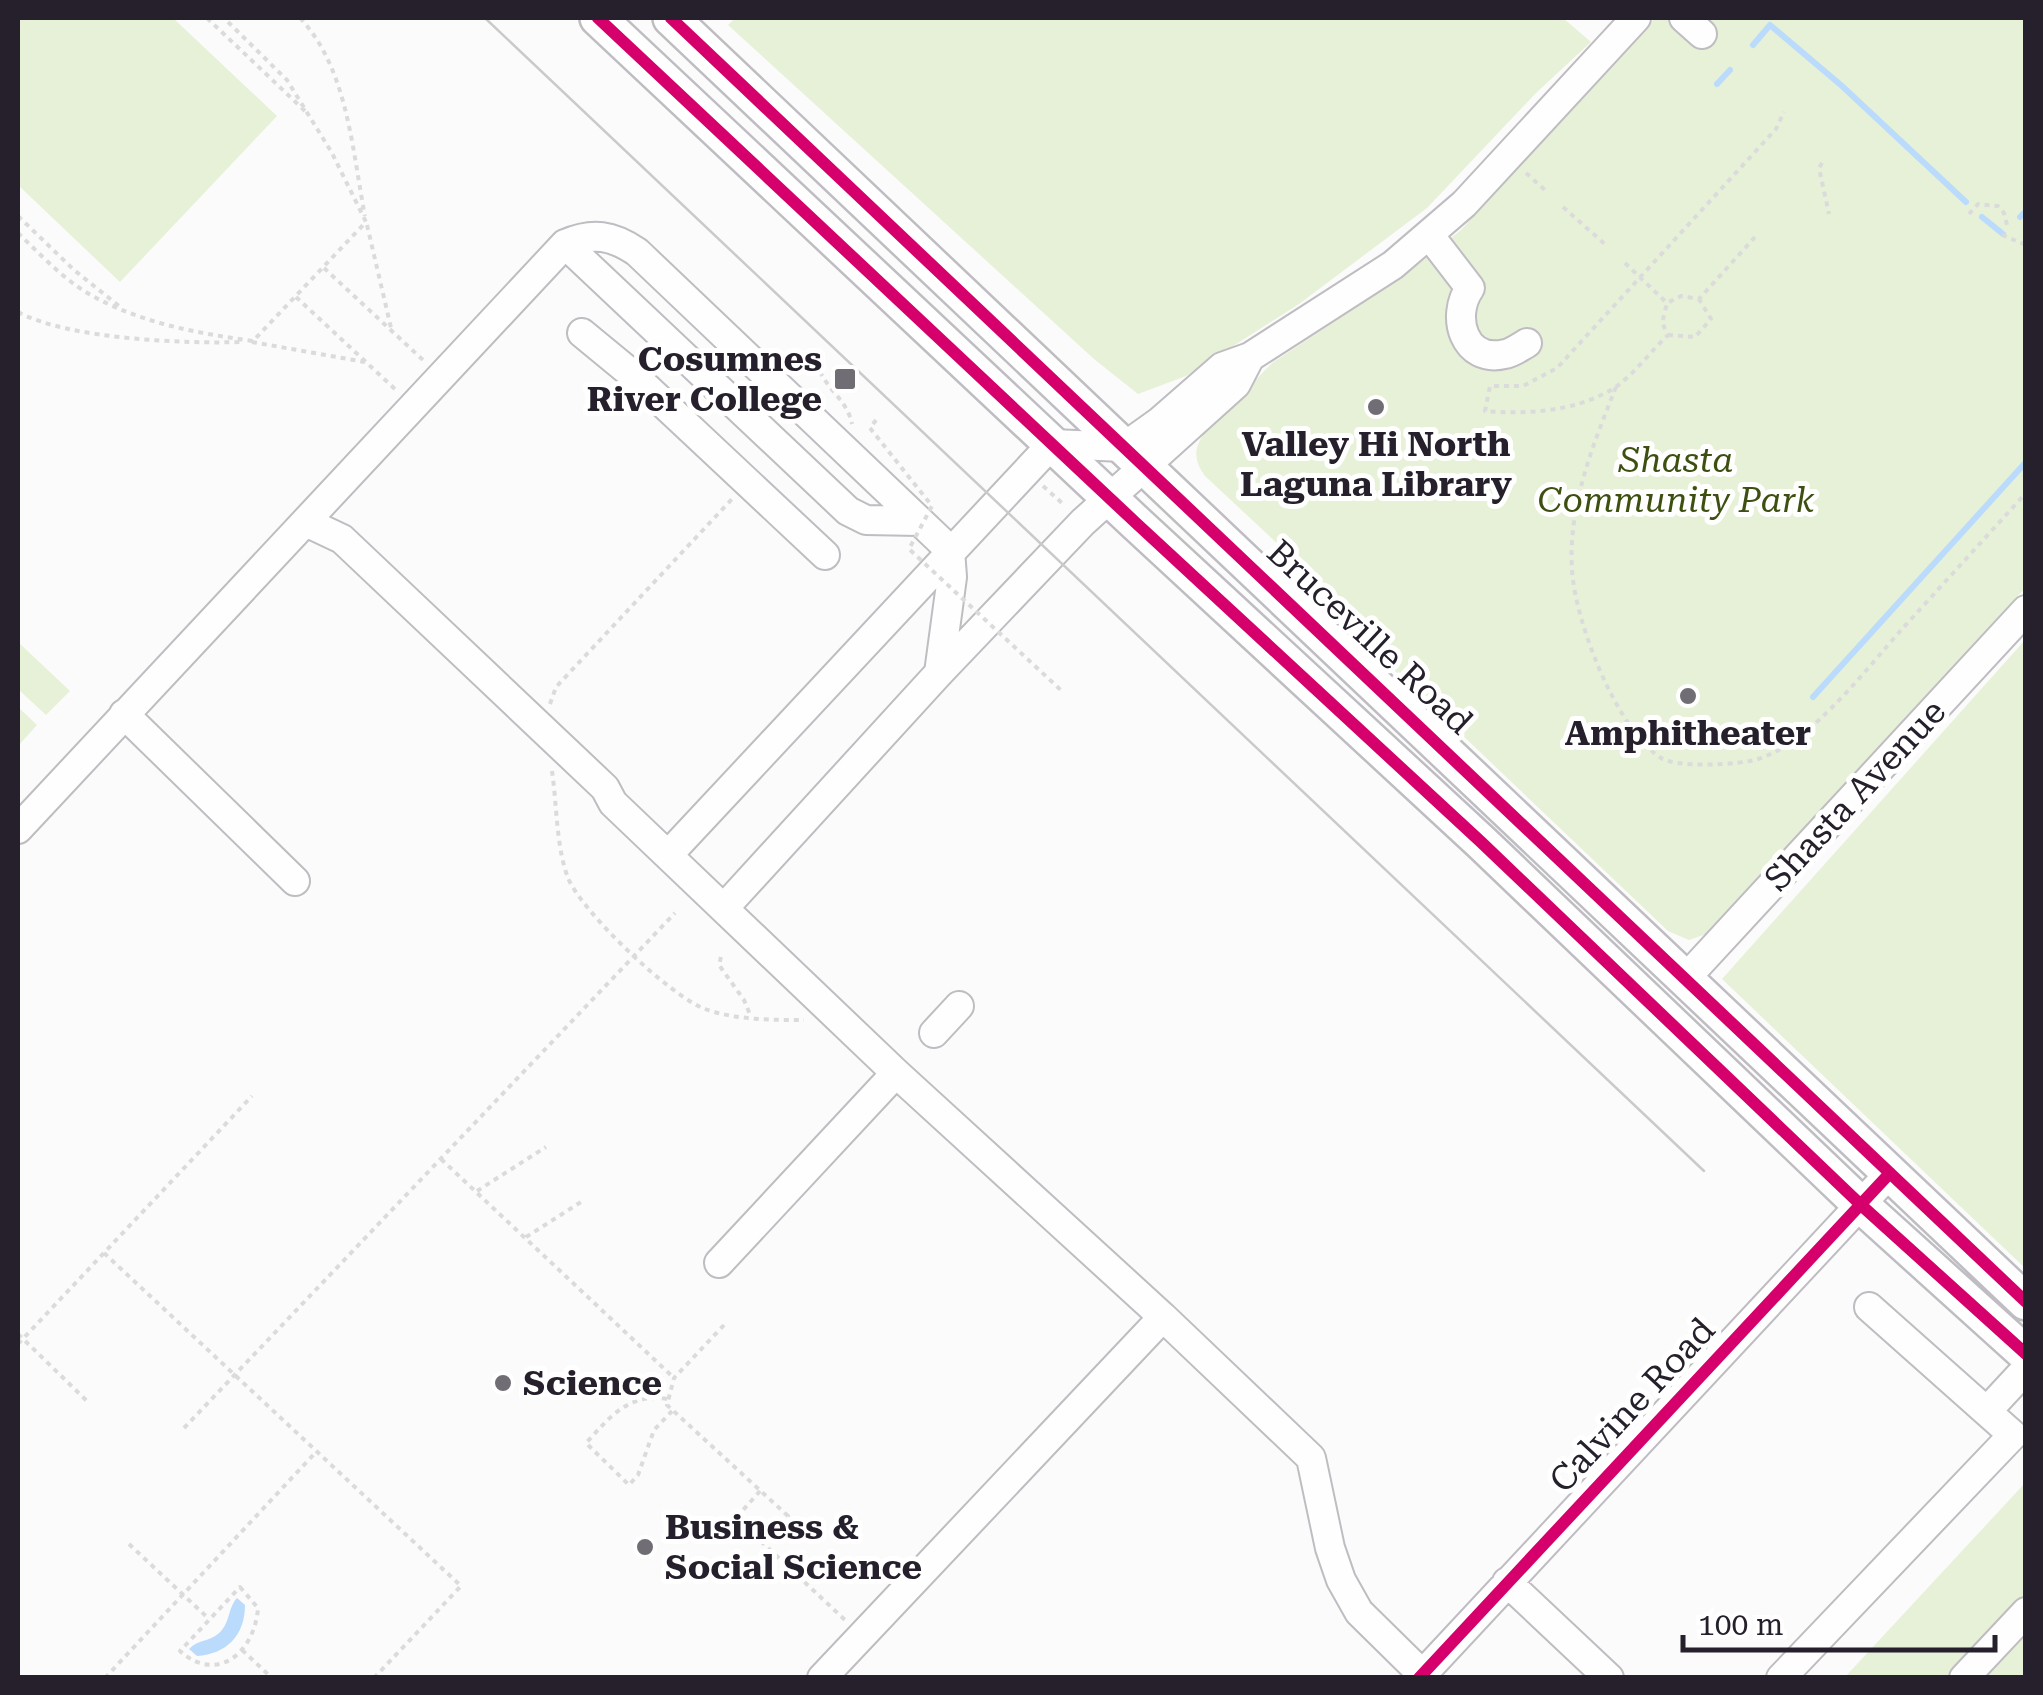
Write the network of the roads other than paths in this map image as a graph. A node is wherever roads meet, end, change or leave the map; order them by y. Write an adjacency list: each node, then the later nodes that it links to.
1 (598, 18): 8 (main road)
2 (671, 18): 9 (main road, Bruceville Road)
3 (1636, 18): 4 (street)
4 (1430, 236): 7 (street); 9 (street)
5 (566, 244): 11 (street); 11 (street); 12 (street)
6 (582, 332): 14 (street)
7 (1527, 343)
8 (1052, 444): 9 (street); 10 (main road); 13 (street)
9 (1135, 458): 10 (street); 23 (main road, Bruceville Road)
10 (1109, 498): 16 (street); 19 (main road)
11 (919, 521): 13 (street)
12 (306, 522): 17 (street); 20 (street)
13 (950, 550): 16 (street); 20 (street)
14 (825, 555)
15 (2026, 610): 23 (street, Shasta Avenue)
16 (938, 673): 22 (street)
17 (124, 714): 18 (street); 21 (street)
18 (18, 829)
19 (1481, 842): 23 (main road); 28 (main road)
20 (668, 855): 22 (street)
21 (295, 881)
22 (724, 908): 26 (street)
23 (1686, 979): 27 (main road, Bruceville Road)
24 (960, 1006): 25 (street)
25 (934, 1033)
26 (896, 1073): 29 (street); 32 (street)
27 (1890, 1173): 28 (street, Calvine Road); 30 (main road, Bruceville Road)
28 (1861, 1205): 33 (main road); 37 (street, Calvine Road)
29 (720, 1264)
30 (2026, 1302)
31 (1869, 1307): 35 (street)
32 (1164, 1317): 39 (street); 40 (street)
33 (2026, 1354)
34 (2026, 1369): 35 (street)
35 (1986, 1412): 36 (street)
36 (2019, 1439): 42 (street)
37 (1507, 1582): 39 (street, Calvine Road); 41 (street)
38 (2026, 1612): 43 (street)
39 (1420, 1676)
40 (822, 1678)
41 (1609, 1678)
42 (1781, 1678)
43 (1964, 1678)

